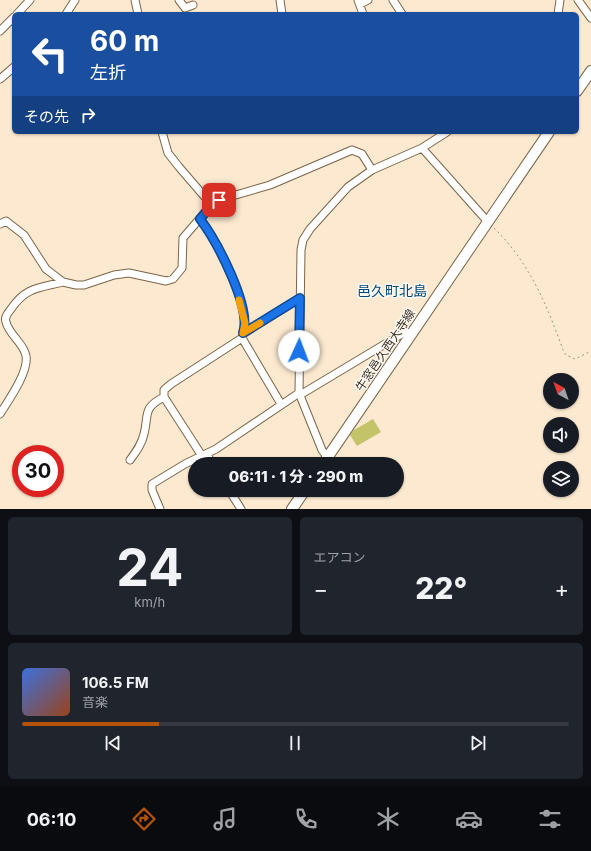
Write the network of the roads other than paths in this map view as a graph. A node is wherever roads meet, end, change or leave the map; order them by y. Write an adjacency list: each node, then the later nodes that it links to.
1 (30, 0): 12 (street)
2 (74, 0): 13 (street)
3 (135, 0): 14 (street)
4 (179, 0): 11 (street)
5 (280, 0): 15 (street)
6 (368, 0): 10 (street)
7 (393, 0): 17 (street)
8 (560, 0): 18 (street)
9 (578, 0): 19 (street)
10 (359, 2): 16 (street)
11 (193, 5)
12 (19, 12)
13 (67, 12)
14 (138, 12)
15 (282, 12)
16 (362, 12)
17 (401, 12)
18 (558, 12)
19 (591, 18)
20 (12, 20): 21 (street)
21 (0, 31)
22 (12, 69): 24 (street)
23 (591, 71): 25 (main road)
24 (0, 79)
25 (579, 88)
26 (163, 134): 31 (street)
27 (444, 134): 29 (street)
28 (548, 134): 33 (main road, 牛窓邑久西大寺線)
29 (422, 148): 30 (street); 33 (street)
30 (372, 170): 31 (street); 36 (street)
31 (215, 201): 32 (street)
32 (200, 219): 35 (street); 38 (street)
33 (488, 222): 37 (main road, 牛窓邑久西大寺線)
34 (0, 224): 35 (street)
35 (63, 282): 42 (street)
36 (300, 298): 38 (street); 39 (street)
37 (412, 333): 39 (street); 45 (main road, 牛窓邑久西大寺線)
38 (242, 336): 40 (street); 41 (street)
39 (299, 394): 41 (street); 44 (street)
40 (164, 398): 43 (street); 46 (street)
41 (282, 404): 43 (street)
42 (0, 414)
43 (204, 455): 49 (street)
44 (324, 457)
45 (328, 457)
46 (130, 460)
47 (233, 497): 50 (street)
48 (300, 497): 51 (main road)
49 (160, 509)
50 (241, 509)
51 (292, 509)

